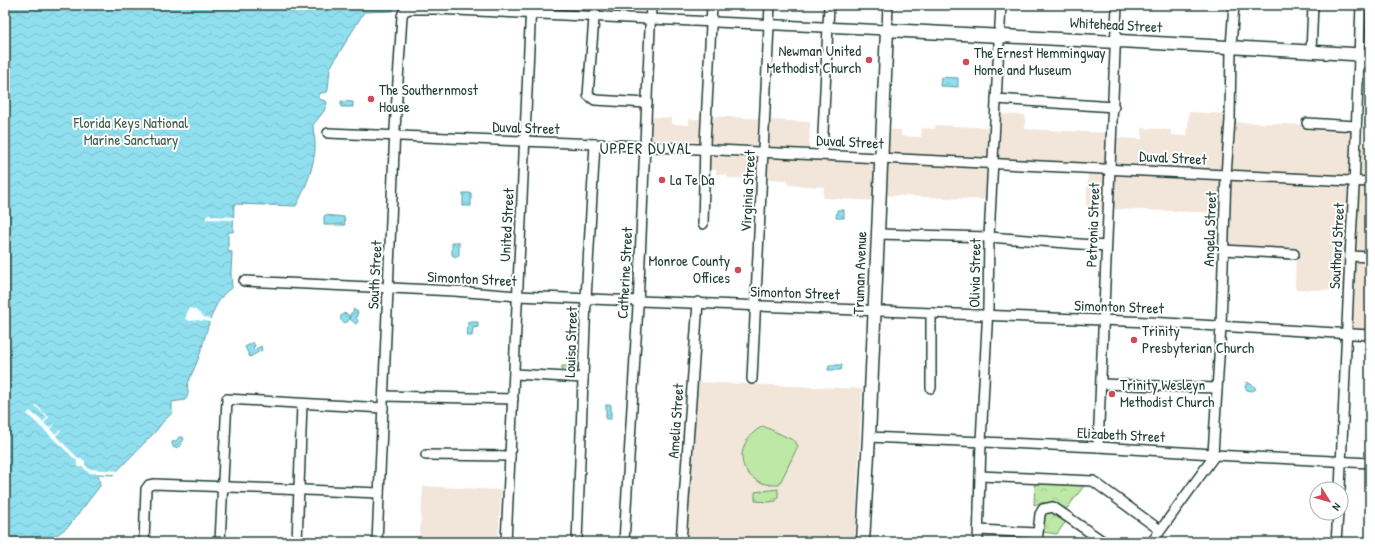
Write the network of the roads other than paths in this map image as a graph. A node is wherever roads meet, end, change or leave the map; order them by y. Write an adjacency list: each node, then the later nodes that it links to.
1 (595, 5): 14 (street)
2 (651, 5): 15 (street, Catherine Street)
3 (712, 5): 16 (street)
4 (770, 5): 17 (street, Virginia Street)
5 (829, 5): 18 (street)
6 (888, 5): 19 (street, Truman Avenue)
7 (1001, 5): 20 (street, Olivia Street)
8 (1117, 5): 21 (street, Petronia Street)
9 (1234, 5): 22 (street, Angela Street)
10 (1312, 5): 23 (street)
11 (1360, 5): 24 (street, Southard Street)
12 (531, 9): 13 (street, Whitehead Street); 14 (street, Whitehead Street); 32 (street, United Street)
13 (404, 11): 31 (street, South Street)
14 (594, 16): 15 (street, Whitehead Street); 26 (street)
15 (650, 19): 16 (street, Whitehead Street); 26 (street, Catherine Street)
16 (711, 22): 17 (street, Whitehead Street); 35 (street)
17 (769, 24): 18 (street, Whitehead Street); 36 (street, Virginia Street)
18 (828, 27): 19 (street, Whitehead Street); 37 (street)
19 (887, 30): 20 (main road, Whitehead Street); 38 (main road, Truman Avenue)
20 (998, 35): 21 (main road, Whitehead Street); 25 (street, Olivia Street)
21 (1116, 42): 22 (main road, Whitehead Street); 27 (street, Petronia Street)
22 (1231, 47): 23 (main road, Whitehead Street); 41 (street, Angela Street)
23 (1311, 52): 24 (main road, Whitehead Street)
24 (1364, 55): 29 (street, Southard Street)
25 (996, 99): 27 (street); 39 (street, Olivia Street)
26 (647, 103): 34 (street, Catherine Street)
27 (1114, 107): 40 (street, Petronia Street)
28 (1307, 123): 29 (street)
29 (1356, 126): 42 (street, Southard Street)
30 (328, 133): 31 (street, Duval Street)
31 (395, 136): 32 (street, Duval Street); 53 (street, South Street)
32 (525, 142): 33 (street, Duval Street); 54 (street, United Street)
33 (595, 144): 34 (street, Duval Street); 55 (street, Louisa Street)
34 (645, 147): 35 (street, Duval Street); 56 (street, Catherine Street)
35 (705, 149): 36 (street, Duval Street); 44 (street)
36 (763, 152): 37 (street, Duval Street); 58 (street, Virginia Street)
37 (822, 155): 38 (street, Duval Street)
38 (881, 158): 39 (street, Duval Street); 45 (main road, Truman Avenue)
39 (993, 163): 40 (street, Duval Street); 46 (street, Olivia Street)
40 (1110, 169): 41 (street, Duval Street); 47 (street, Petronia Street)
41 (1226, 175): 42 (street, Duval Street); 48 (street, Angela Street)
42 (1354, 181): 43 (street, Duval Street); 50 (street, Southard Street)
43 (1370, 182)
44 (703, 224)
45 (878, 234): 46 (street); 59 (main road, Truman Avenue)
46 (989, 237): 47 (street); 61 (street, Olivia Street)
47 (1106, 246): 62 (street, Petronia Street)
48 (1223, 250): 49 (street); 63 (street, Angela Street)
49 (1294, 254)
50 (1350, 256): 51 (street); 64 (street, Southard Street)
51 (1370, 257)
52 (244, 281): 53 (street, Simonton Street)
53 (389, 288): 54 (street, Simonton Street); 72 (street, South Street)
54 (517, 296): 55 (street, Simonton Street); 66 (street, United Street)
55 (586, 298): 56 (street, Simonton Street); 67 (street, Louisa Street)
56 (638, 301): 57 (street, Simonton Street); 99 (street, Catherine Street)
57 (698, 302): 58 (street, Simonton Street); 100 (street, Amelia Street)
58 (756, 306): 59 (street, Simonton Street); 68 (street, Virginia Street)
59 (875, 310): 60 (street, Simonton Street); 76 (main road, Truman Avenue)
60 (932, 313): 61 (street, Simonton Street); 70 (street)
61 (988, 315): 62 (street, Simonton Street); 77 (street, Olivia Street)
62 (1103, 320): 63 (street, Simonton Street); 69 (street, Petronia Street)
63 (1220, 326): 64 (street, Simonton Street); 71 (street, Angela Street)
64 (1346, 334): 65 (street, Simonton Street); 82 (street, Southard Street)
65 (1370, 335)
66 (514, 374): 67 (street); 73 (street, United Street)
67 (583, 378): 98 (street, Louisa Street)
68 (752, 379)
69 (1101, 384): 71 (street); 78 (street, Petronia Street)
70 (931, 388)
71 (1217, 388): 80 (street, Angela Street)
72 (384, 396): 73 (street); 75 (street, South Street)
73 (513, 399): 81 (street, United Street)
74 (302, 404): 75 (street); 86 (street); 87 (street)
75 (383, 408): 88 (street, South Street)
76 (869, 437): 77 (street, Elizabeth Street); 101 (main road, Truman Avenue)
77 (981, 442): 78 (street, Elizabeth Street); 84 (street, Olivia Street)
78 (1098, 447): 80 (street, Elizabeth Street)
79 (426, 455): 81 (street)
80 (1214, 455): 82 (street, Elizabeth Street); 91 (street)
81 (510, 456): 97 (street, United Street)
82 (1342, 461): 83 (street, Elizabeth Street); 85 (street, Southard Street)
83 (1370, 462)
84 (980, 476): 90 (street, Olivia Street); 91 (street)
85 (1341, 481)
86 (223, 487): 87 (street); 93 (street); 94 (street)
87 (300, 490): 88 (street); 95 (street)
88 (379, 493): 96 (street, South Street)
89 (1337, 521): 105 (street)
90 (979, 530): 92 (street); 102 (street, Olivia Street)
91 (1160, 530): 104 (street)
92 (1037, 537): 103 (street)
93 (144, 542)
94 (220, 542)
95 (297, 542)
96 (378, 542)
97 (506, 542)
98 (577, 542)
99 (624, 542)
100 (682, 542)
101 (863, 542)
102 (978, 542)
103 (1104, 542)
104 (1152, 542)
105 (1336, 542)

